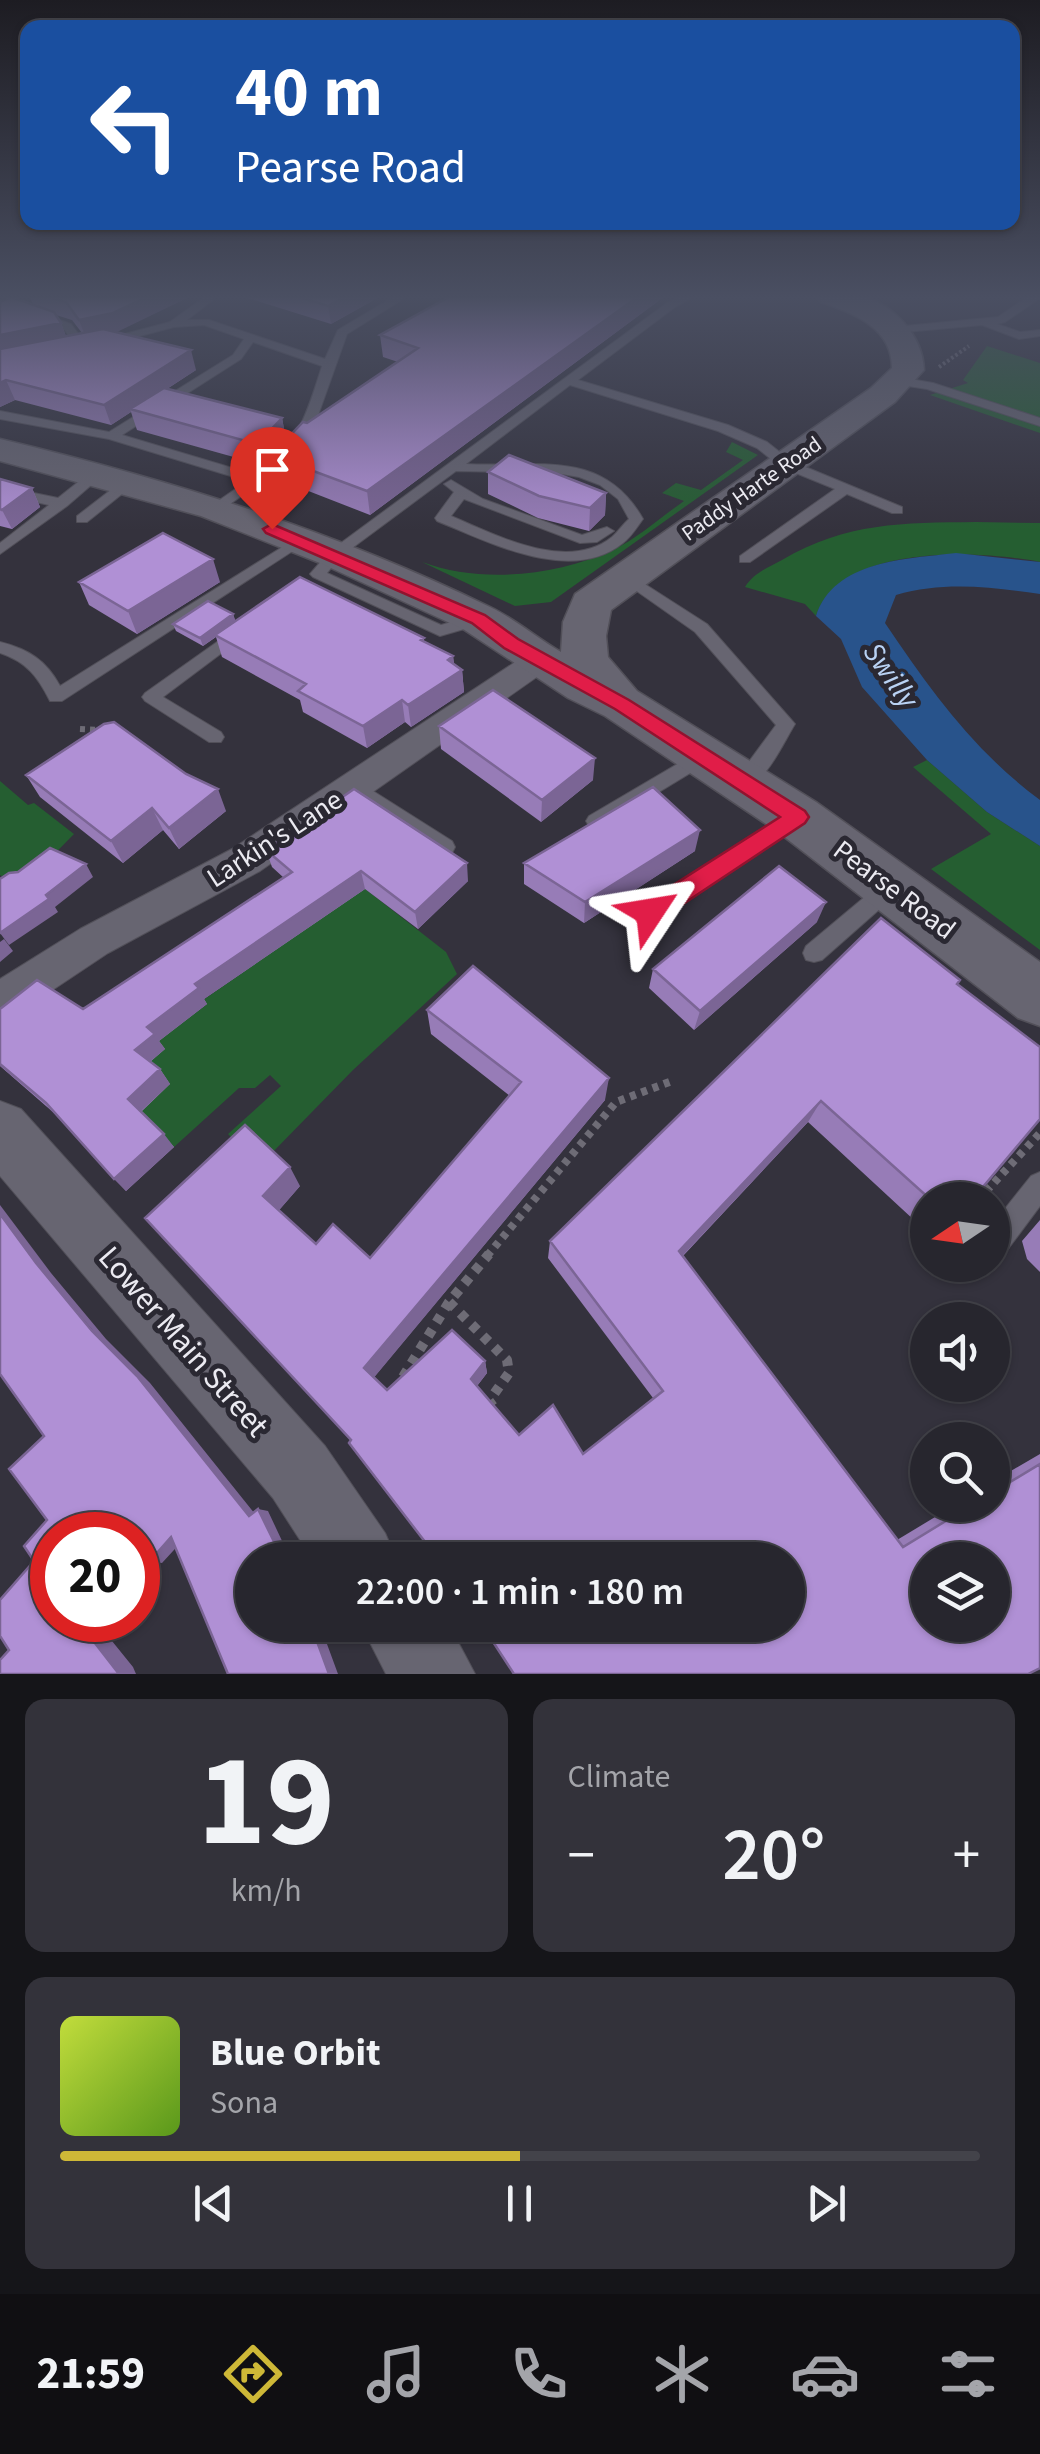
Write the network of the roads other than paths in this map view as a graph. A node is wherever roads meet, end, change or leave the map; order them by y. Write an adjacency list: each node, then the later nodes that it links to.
1 (210, 374): 9 (lane)
2 (325, 374): 15 (lane)
3 (580, 374): 6 (lane)
4 (905, 374): 5 (main road)
5 (899, 381): 8 (lane); 11 (main road, Paddy Harte Road)
6 (569, 382): 11 (lane); 13 (lane)
7 (0, 415): 9 (lane)
8 (1040, 422)
9 (111, 436): 15 (lane)
10 (0, 450): 14 (main road)
11 (786, 464): 16 (lane); 26 (main road, Paddy Harte Road)
12 (520, 466): 13 (lane); 18 (lane); 18 (lane)
13 (448, 471): 18 (lane); 24 (lane)
14 (113, 478): 19 (lane); 20 (main road); 22 (lane)
15 (256, 478): 20 (lane)
16 (846, 488): 21 (lane); 25 (lane)
17 (0, 490): 19 (lane)
18 (462, 493)
19 (62, 502): 23 (lane)
20 (215, 508): 24 (main road)
21 (897, 510)
22 (82, 520)
23 (0, 550)
24 (318, 556): 27 (lane); 30 (main road); 31 (lane)
25 (745, 559)
26 (626, 577): 28 (main road, Paddy Harte Road); 35 (lane)
27 (303, 585)
28 (590, 604): 30 (main road, Paddy Harte Road); 33 (main road)
29 (257, 618): 34 (lane)
30 (479, 619): 32 (main road, Pearse Road)
31 (0, 647)
32 (540, 660): 33 (main road, Pearse Road); 36 (street, Larkin's Lane)
33 (622, 704): 35 (main road, Pearse Road)
34 (215, 737)
35 (724, 769): 37 (main road, Pearse Road); 38 (lane)
36 (354, 786): 39 (lane); 44 (street, Larkin's Lane)
37 (798, 817): 40 (main road, Pearse Road); 41 (lane)
38 (585, 828)
39 (445, 847)
40 (892, 886): 42 (lane); 43 (main road, Pearse Road)
41 (650, 912)
42 (814, 953)
43 (1040, 998)
44 (0, 1002)
45 (0, 1130): 48 (street, Lower Main Street)
46 (1040, 1186): 47 (lane)
47 (1010, 1224)
48 (346, 1542)
49 (412, 1642): 50 (street)
50 (434, 1674)

